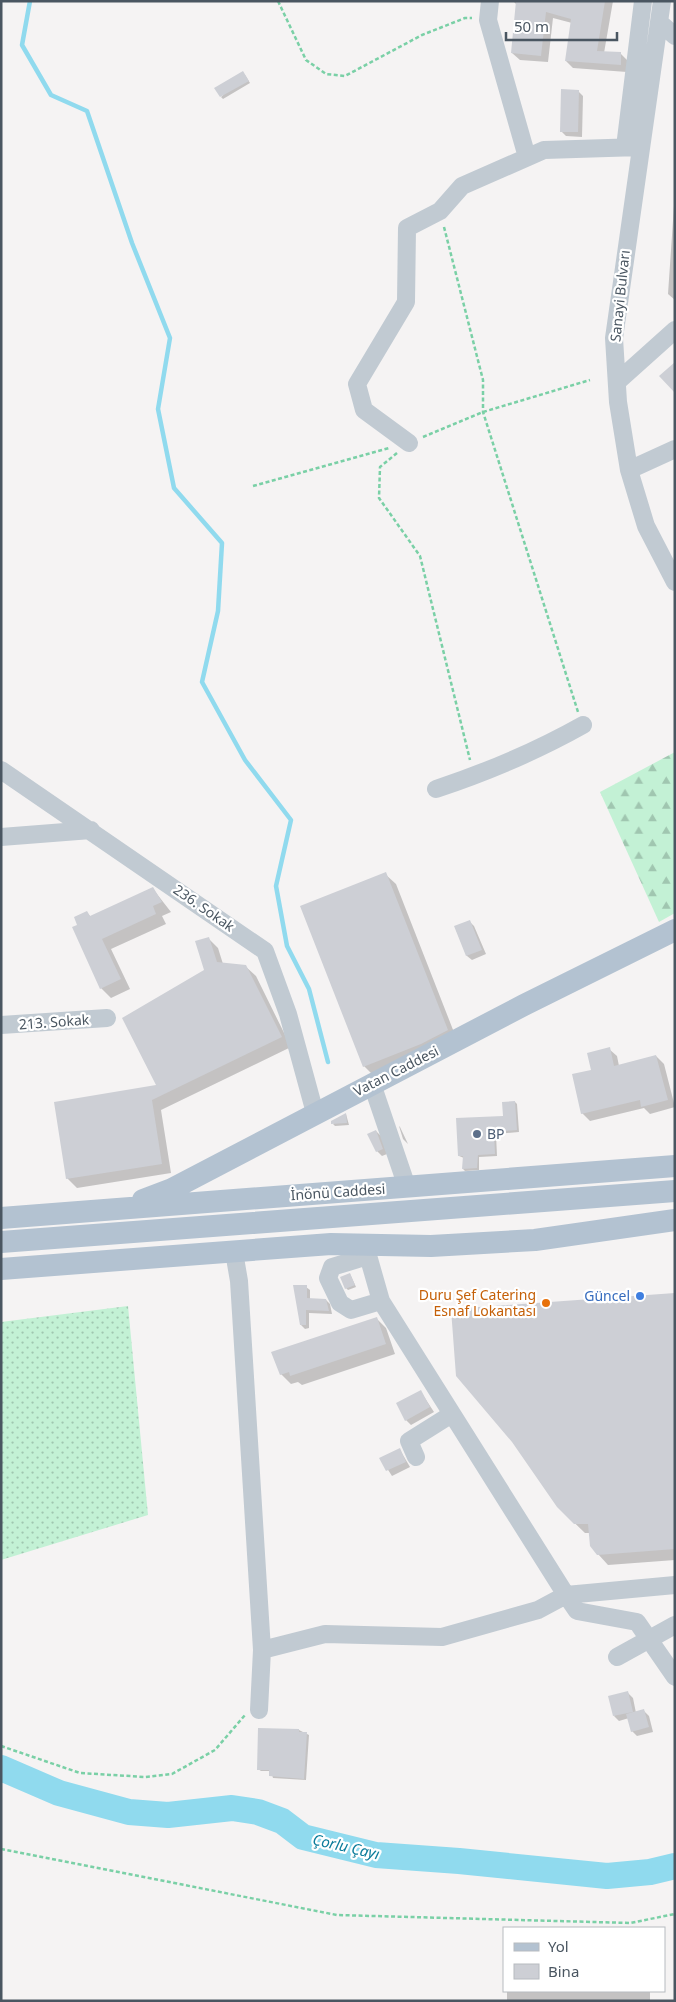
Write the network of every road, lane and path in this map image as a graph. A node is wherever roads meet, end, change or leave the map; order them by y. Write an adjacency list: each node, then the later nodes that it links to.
1 (278, 1): 5 (path)
2 (490, 1): 5 (street)
3 (643, 1): 8 (street)
4 (662, 1): 6 (street, Sanayi Bulvarı)
5 (488, 20): 9 (street)
6 (659, 22): 7 (street); 8 (street, Sanayi Bulvarı)
7 (675, 36)
8 (633, 147): 9 (street); 12 (street, Sanayi Bulvarı)
9 (528, 157): 10 (street)
10 (440, 211): 13 (street); 17 (path)
11 (675, 330): 12 (street)
12 (617, 382): 15 (street, Sanayi Bulvarı)
13 (409, 443): 19 (path)
14 (675, 449): 15 (street)
15 (629, 470): 16 (street, Sanayi Bulvarı)
16 (675, 582)
17 (583, 725): 19 (street)
18 (1, 770): 21 (street, 236. Sokak)
19 (474, 776): 20 (street)
20 (436, 789)
21 (91, 830): 22 (street); 27 (street, 236. Sokak)
22 (1, 837)
23 (675, 930): 26 (main road, Vatan Caddesi)
24 (107, 1018): 25 (street, 213. Sokak)
25 (1, 1025)
26 (372, 1084): 27 (main road, Vatan Caddesi); 31 (street)
27 (315, 1114): 35 (main road, Vatan Caddesi)
28 (675, 1154): 30 (main road)
29 (675, 1166): 30 (main road, İnönü Caddesi)
30 (525, 1178): 31 (main road, İnönü Caddesi)
31 (408, 1187): 35 (main road, İnönü Caddesi)
32 (675, 1191): 33 (main road)
33 (527, 1202): 34 (main road); 38 (main road)
34 (675, 1207)
35 (116, 1209): 36 (main road, İnönü Caddesi)
36 (1, 1218)
37 (675, 1220): 39 (main road)
38 (1, 1242)
39 (367, 1251): 40 (main road); 42 (street); 42 (street)
40 (234, 1252): 41 (main road); 49 (street)
41 (1, 1269)
42 (381, 1301): 43 (street)
43 (452, 1414): 44 (street); 46 (street)
44 (416, 1457)
45 (675, 1585): 46 (street)
46 (566, 1596): 48 (street); 49 (street)
47 (675, 1625): 48 (street)
48 (649, 1639): 50 (street); 51 (street)
49 (262, 1650): 52 (street)
50 (616, 1658)
51 (675, 1677)
52 (259, 1704): 53 (path)
53 (1, 1746)
54 (1, 1849): 55 (path)
55 (675, 1914)

